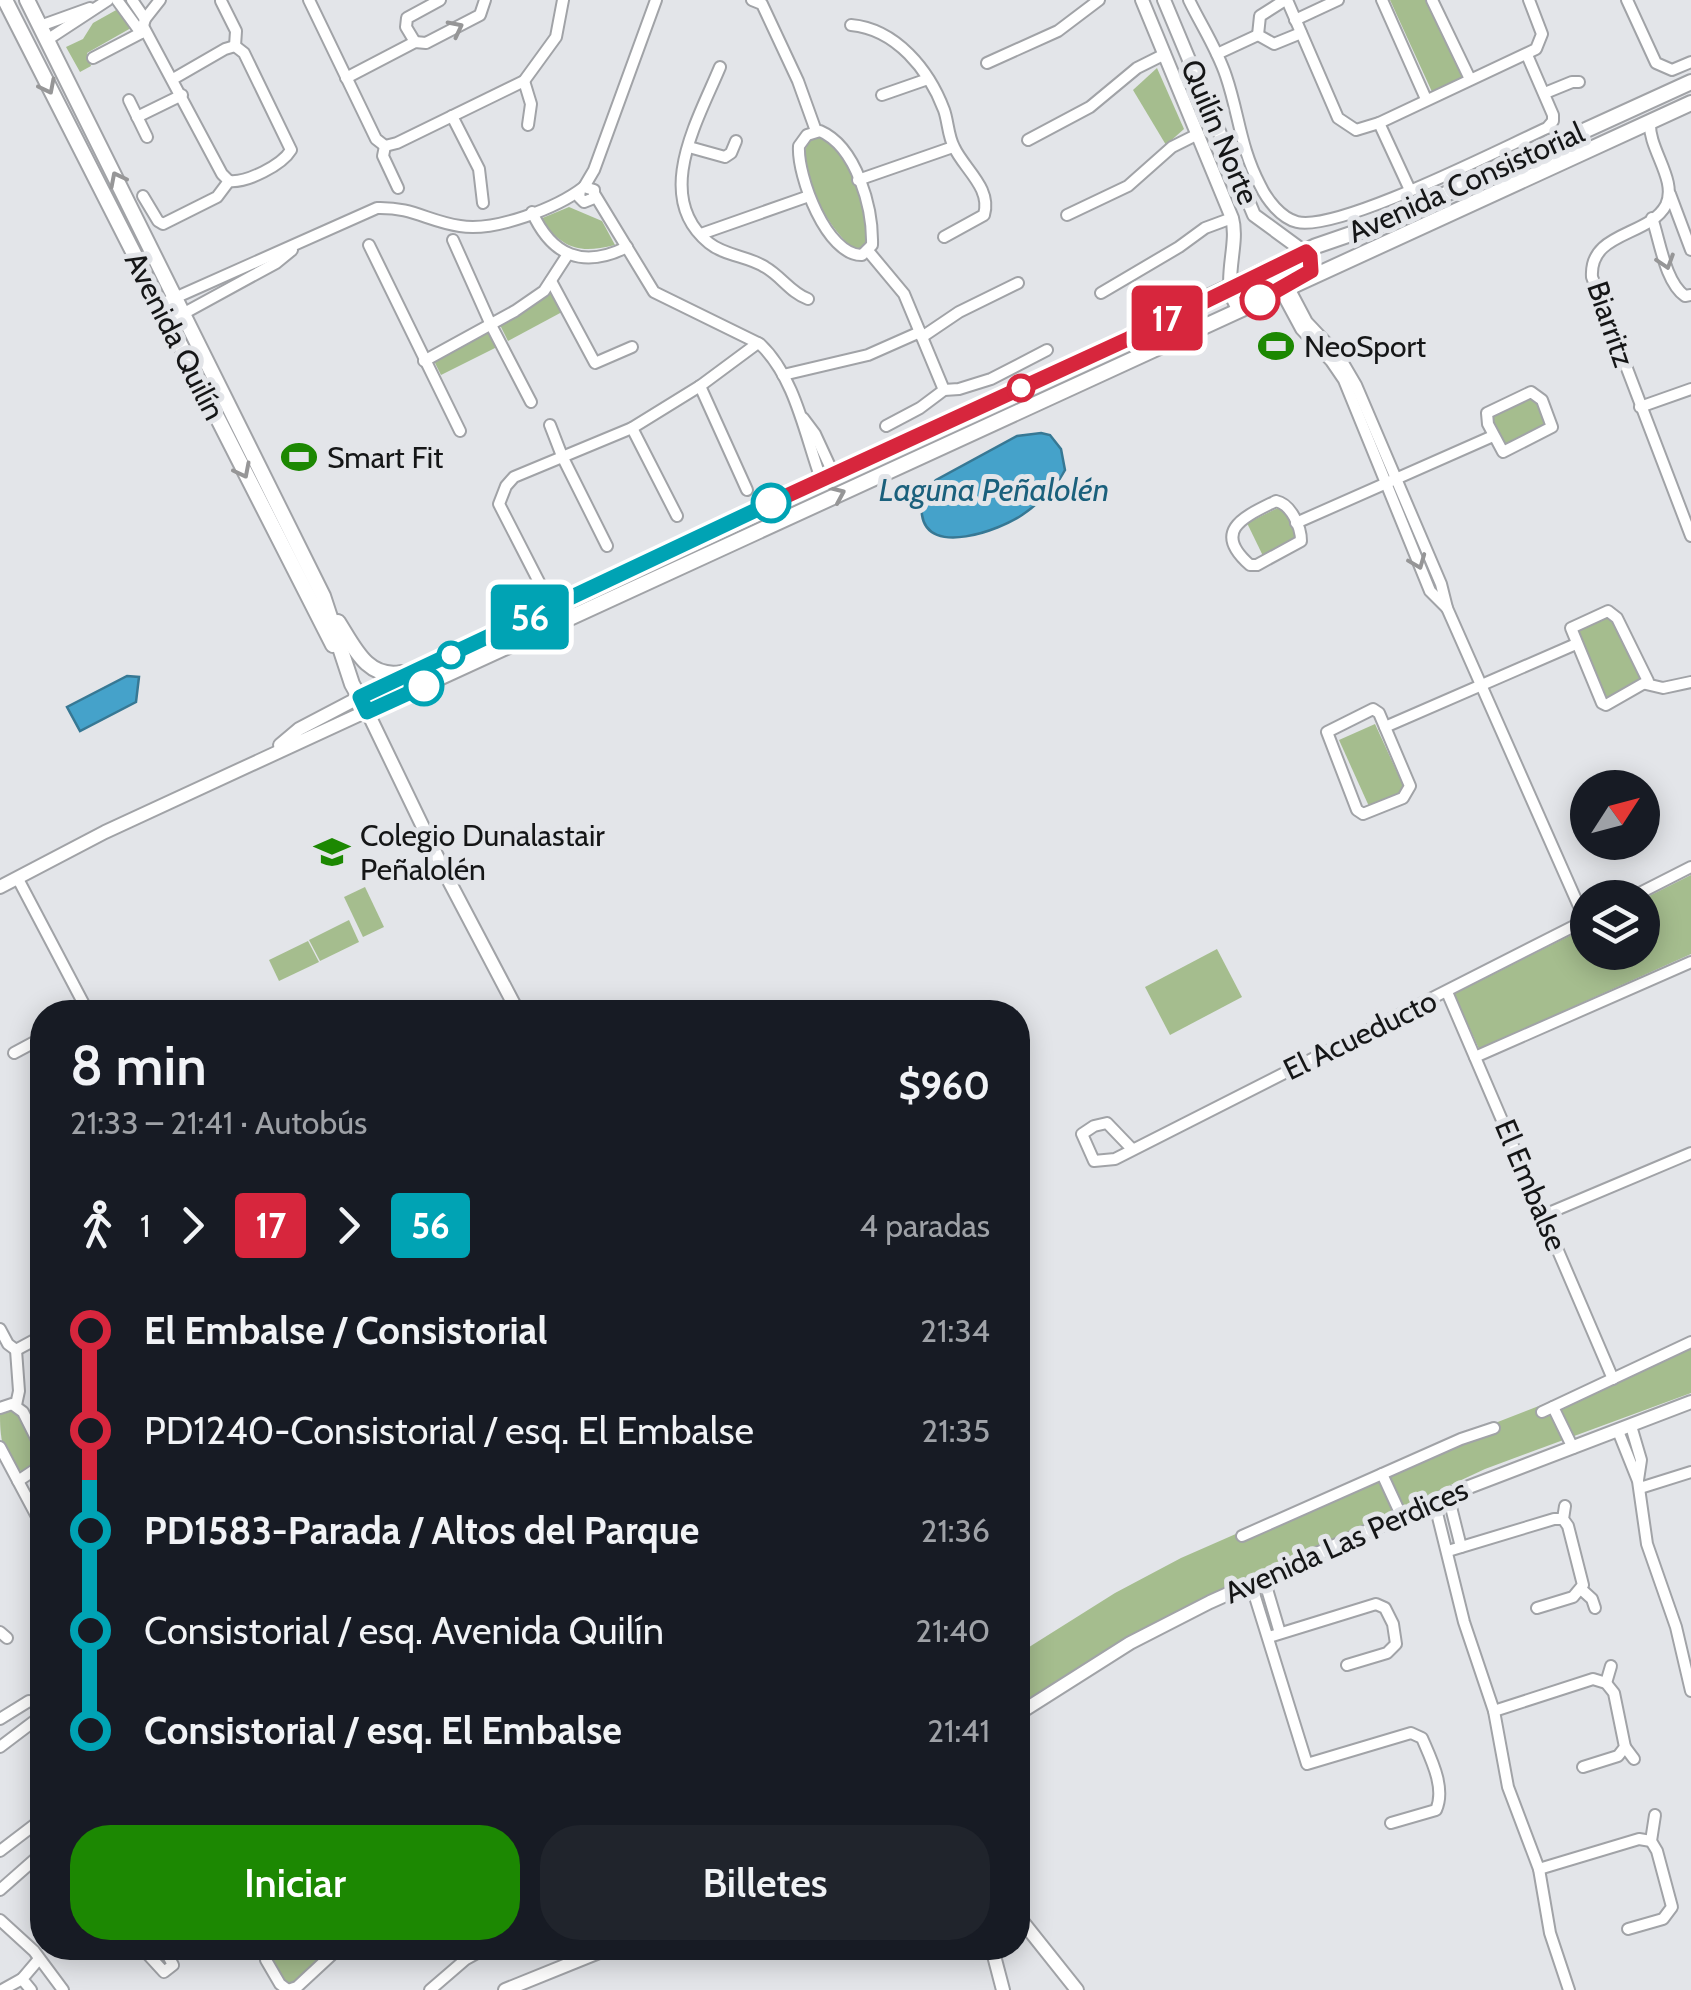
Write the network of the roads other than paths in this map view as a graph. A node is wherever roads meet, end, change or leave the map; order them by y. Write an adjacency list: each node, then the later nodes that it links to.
1 (4, 0): 102 (main road, Avenida Quilín, one-way to 102)
2 (26, 0): 27 (main road, Avenida Quilín)
3 (108, 0): 27 (street)
4 (117, 0): 25 (street)
5 (132, 0): 25 (street)
6 (160, 0): 25 (street)
7 (309, 0): 39 (street)
8 (440, 0): 30 (street)
9 (485, 0): 30 (street, one-way to 9)
10 (563, 0): 43 (street)
11 (656, 0): 72 (street)
12 (1099, 0): 37 (street)
13 (1142, 0): 32 (street, Quilín Norte)
14 (1164, 0): 90 (street, Quilín Norte)
15 (1189, 0): 33 (street)
16 (1286, 0): 24 (street); 29 (street)
17 (1338, 0): 24 (street)
18 (1382, 0): 50 (street)
19 (1432, 0): 42 (street)
20 (1529, 0): 34 (street)
21 (1628, 0): 36 (street)
22 (220, 1): 31 (street)
23 (760, 1): 58 (street)
24 (1295, 20): 28 (street)
25 (143, 26): 35 (street); 40 (street)
26 (851, 26): 41 (street)
27 (44, 33): 81 (main road, Avenida Quilín, one-way to 27)
28 (1301, 33): 29 (street); 55 (street)
29 (1258, 34): 33 (street)
30 (415, 42): 39 (street)
31 (236, 46): 40 (street); 68 (street)
32 (1166, 54): 59 (street, Quilín Norte); 61 (street)
33 (1217, 54): 70 (street)
34 (1527, 55): 42 (street); 46 (street)
35 (93, 58)
36 (1691, 62)
37 (986, 64)
38 (720, 67): 65 (street)
39 (346, 78): 64 (street)
40 (174, 79): 48 (street)
41 (928, 79): 47 (street); 66 (street)
42 (1470, 80): 50 (street)
43 (524, 81): 52 (street); 56 (street)
44 (1579, 82): 46 (street)
45 (1691, 82): 90 (main road, Avenida Consistorial)
46 (1544, 93): 70 (street)
47 (882, 94)
48 (182, 95): 53 (street); 68 (street)
49 (129, 100): 53 (street)
50 (1426, 100): 55 (street)
51 (1691, 103): 54 (main road, Avenida Consistorial)
52 (452, 116): 64 (street); 75 (street)
53 (137, 117): 60 (street)
54 (1650, 122): 57 (main road, Avenida Consistorial); 63 (street)
55 (1379, 123): 70 (street)
56 (528, 126)
57 (1632, 130): 63 (street); 97 (main road, Avenida Consistorial)
58 (816, 131): 67 (street); 74 (street)
59 (1198, 134): 77 (street); 78 (street, Quilín Norte)
60 (147, 136)
61 (1028, 140)
62 (736, 142): 65 (street)
63 (1652, 143): 71 (street)
64 (385, 146): 69 (street)
65 (689, 147): 82 (street)
66 (953, 147): 67 (street); 83 (street)
67 (858, 180): 89 (street)
68 (229, 181): 80 (street)
69 (398, 188)
70 (1410, 190)
71 (1669, 191): 79 (street, Biarritz); 88 (street)
72 (587, 194): 76 (street); 87 (street)
73 (143, 196): 80 (street)
74 (809, 196): 82 (street); 89 (street)
75 (483, 203)
76 (532, 212): 86 (street); 91 (street)
77 (1068, 215)
78 (1232, 218): 96 (street, Quilín Norte); 98 (street)
79 (1652, 218): 99 (street, one-way to 99); 117 (street, Biarritz)
80 (159, 223): 81 (street)
81 (144, 231): 100 (main road, Avenida Quilín)
82 (700, 234): 101 (street)
83 (944, 237)
84 (452, 240): 106 (street)
85 (369, 245): 111 (street)
86 (296, 246): 92 (street); 95 (street)
87 (627, 247): 91 (street); 108 (street)
88 (1691, 250)
89 (869, 252): 107 (street)
90 (1306, 252): 96 (main road, Avenida Consistorial); 97 (street)
91 (568, 254): 93 (street)
92 (232, 272): 95 (street); 100 (street)
93 (552, 281): 106 (street); 109 (street)
94 (1018, 283): 107 (street)
95 (238, 284): 104 (street)
96 (1231, 286): 103 (street, Quilín Norte); 118 (main road, Avenida Consistorial)
97 (1284, 288): 103 (main road, Avenida Consistorial); 127 (street)
98 (1101, 293)
99 (1691, 294)
100 (177, 297): 102 (street); 104 (main road, Avenida Quilín)
101 (808, 300)
102 (159, 304): 105 (main road, Avenida Quilín)
103 (1240, 309): 123 (main road, Avenida Consistorial)
104 (184, 312): 105 (street); 136 (main road, Avenida Quilín)
105 (168, 322): 141 (main road, Avenida Quilín, one-way to 141)
106 (491, 325): 111 (street); 116 (street)
107 (921, 334): 112 (street); 115 (street)
108 (758, 343): 112 (street); 113 (street)
109 (632, 347)
110 (1047, 350): 115 (street)
111 (424, 362): 122 (street)
112 (783, 376): 126 (street)
113 (700, 386): 121 (street); 128 (street)
114 (1691, 389): 117 (street)
115 (944, 390): 120 (street)
116 (531, 402)
117 (1640, 406): 131 (street, Biarritz)
118 (959, 416): 123 (main road); 126 (main road, Avenida Consistorial)
119 (550, 426): 125 (street)
120 (886, 426)
121 (632, 428): 125 (street); 129 (street)
122 (460, 431)
123 (967, 436): 135 (main road, Avenida Consistorial, one-way to 123)
124 (1494, 436): 124 (street); 127 (street)
125 (562, 456): 132 (street); 133 (street)
126 (827, 476): 134 (main road, Avenida Consistorial)
127 (1392, 481): 130 (street); 145 (street)
128 (748, 490)
129 (677, 516)
130 (1296, 522): 130 (street)
131 (1691, 535)
132 (606, 546)
133 (539, 582)
134 (602, 583): 135 (main road); 137 (main road, Avenida Consistorial)
135 (609, 600): 138 (main road, Avenida Consistorial)
136 (325, 601): 141 (main road, Avenida Quilín); 142 (main road)
137 (553, 606): 138 (main road); 142 (main road, Avenida Consistorial)
138 (558, 623): 146 (main road, Avenida Consistorial)
139 (1576, 644): 144 (street); 144 (street); 145 (street)
140 (1689, 665): 143 (street)
141 (347, 670): 146 (main road, Avenida Quilín)
142 (417, 671): 146 (main road, Avenida Consistorial)
143 (1691, 683): 144 (street)
144 (1646, 684)
145 (1480, 685): 147 (street); 151 (street)
146 (363, 704): 149 (street, Avenida Consistorial); 157 (street, Avenida Quilín)
147 (1385, 728): 147 (street)
148 (1691, 866): 150 (street)
149 (18, 879): 152 (street, Avenida Consistorial); 156 (street)
150 (1660, 882)
151 (1570, 885)
152 (0, 887)
153 (1570, 928): 155 (street, El Acueducto)
154 (1691, 962): 160 (street)
155 (1446, 992): 160 (street, El Embalse); 161 (street, El Acueducto)
156 (82, 1000)
157 (512, 1000)
158 (30, 1044): 159 (street)
159 (14, 1053)
160 (1474, 1057): 163 (street, El Embalse)
161 (1132, 1149): 161 (street, El Acueducto)
162 (1691, 1153): 163 (street)
163 (1544, 1215): 168 (street, El Embalse)
164 (0, 1330): 167 (street)
165 (30, 1342): 167 (street)
166 (1691, 1342): 168 (street)
167 (16, 1350): 170 (street)
168 (1613, 1379): 176 (street)
169 (1691, 1402): 174 (street, Avenida Las Perdices)
170 (16, 1405): 171 (street); 172 (street)
171 (0, 1408)
172 (30, 1426)
173 (1494, 1428): 179 (street)
174 (1624, 1433): 176 (street, Avenida Las Perdices); 181 (street); 181 (street)
175 (0, 1447): 180 (street)
176 (1572, 1448): 182 (street, Avenida Las Perdices)
177 (1691, 1472): 181 (street)
178 (30, 1474): 180 (street)
179 (1382, 1474): 185 (street); 187 (street)
180 (18, 1481): 183 (street)
181 (1639, 1484): 195 (street)
182 (1441, 1498): 185 (street, Avenida Las Perdices); 188 (street); 189 (street)
183 (30, 1504)
184 (1565, 1506): 186 (street)
185 (1401, 1515): 190 (street, Avenida Las Perdices)
186 (1563, 1520): 188 (street); 191 (street)
187 (1242, 1536)
188 (1461, 1547): 189 (street)
189 (1448, 1551): 202 (street)
190 (1257, 1581): 194 (street); 201 (street, Avenida Las Perdices)
191 (1582, 1589): 192 (street); 193 (street)
192 (1537, 1608)
193 (1595, 1608)
194 (1274, 1635): 196 (street); 210 (street)
195 (1687, 1648): 199 (street)
196 (1347, 1665)
197 (1610, 1666): 198 (street)
198 (1606, 1683): 202 (street); 205 (street)
199 (1691, 1691)
200 (30, 1702): 203 (street)
201 (1030, 1706)
202 (1494, 1711): 215 (street)
203 (0, 1719)
204 (30, 1724): 206 (street)
205 (1626, 1746): 207 (street); 208 (street)
206 (0, 1747)
207 (1634, 1759)
208 (1583, 1767)
209 (1655, 1815): 212 (street)
210 (1391, 1823)
211 (30, 1828): 213 (street)
212 (1651, 1841): 215 (street); 218 (street)
213 (0, 1852)
214 (30, 1864): 216 (street)
215 (1539, 1870): 239 (street)
216 (0, 1890)
217 (0, 1920): 220 (street)
218 (1628, 1929)
219 (1030, 1931): 238 (street)
220 (30, 1950)
221 (38, 1960): 230 (street)
222 (40, 1960): 233 (street)
223 (153, 1960): 224 (street)
224 (169, 1960)
225 (266, 1960): 234 (street)
226 (326, 1960): 234 (street)
227 (465, 1960): 235 (street)
228 (574, 1960): 236 (street)
229 (995, 1960): 237 (street)
230 (22, 1978): 231 (street); 232 (street)
231 (2, 1990)
232 (31, 1990)
233 (63, 1990)
234 (288, 1990)
235 (430, 1990)
236 (505, 1990)
237 (1002, 1990)
238 (1077, 1990)
239 (1569, 1990)

